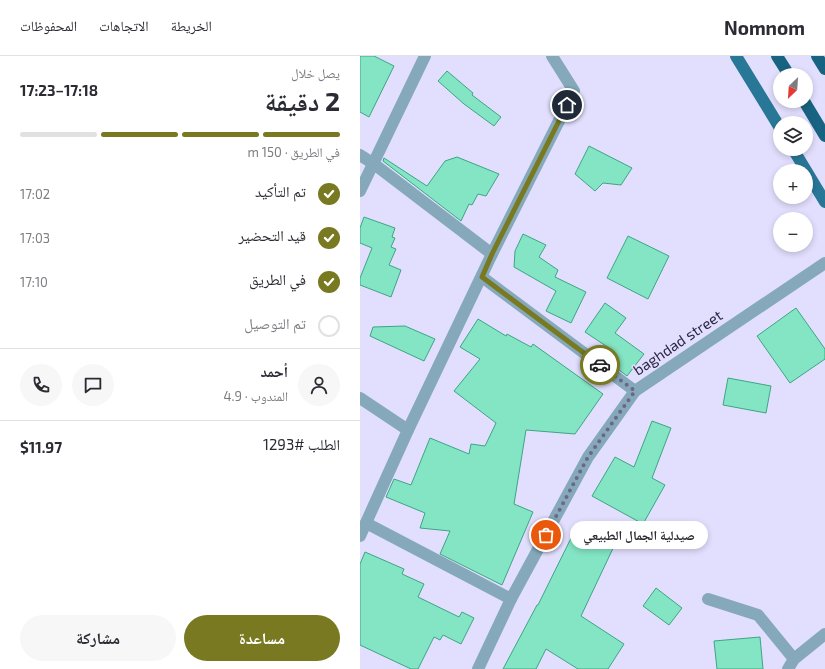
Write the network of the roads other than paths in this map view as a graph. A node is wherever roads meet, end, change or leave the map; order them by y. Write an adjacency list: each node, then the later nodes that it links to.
1 (425, 56): 13 (street)
2 (552, 56): 16 (street)
3 (736, 56): 9 (main road)
4 (777, 56): 6 (highway)
5 (817, 56): 7 (highway)
6 (785, 68)
7 (825, 69)
8 (808, 108): 10 (highway)
9 (773, 117)
10 (825, 136)
11 (360, 155): 13 (street)
12 (797, 156): 15 (main road)
13 (374, 164): 14 (street); 16 (street)
14 (360, 191)
15 (825, 202)
16 (492, 254): 18 (street)
17 (825, 263): 19 (street, baghdad street)
18 (482, 277): 19 (street); 21 (street)
19 (635, 391): 24 (street, baghdad street)
20 (360, 398): 21 (street)
21 (408, 430): 22 (street)
22 (366, 523): 23 (street); 24 (street)
23 (360, 536)
24 (512, 599): 28 (street, baghdad street)
25 (708, 599): 27 (street)
26 (825, 634): 27 (street)
27 (791, 664)
28 (478, 669)

